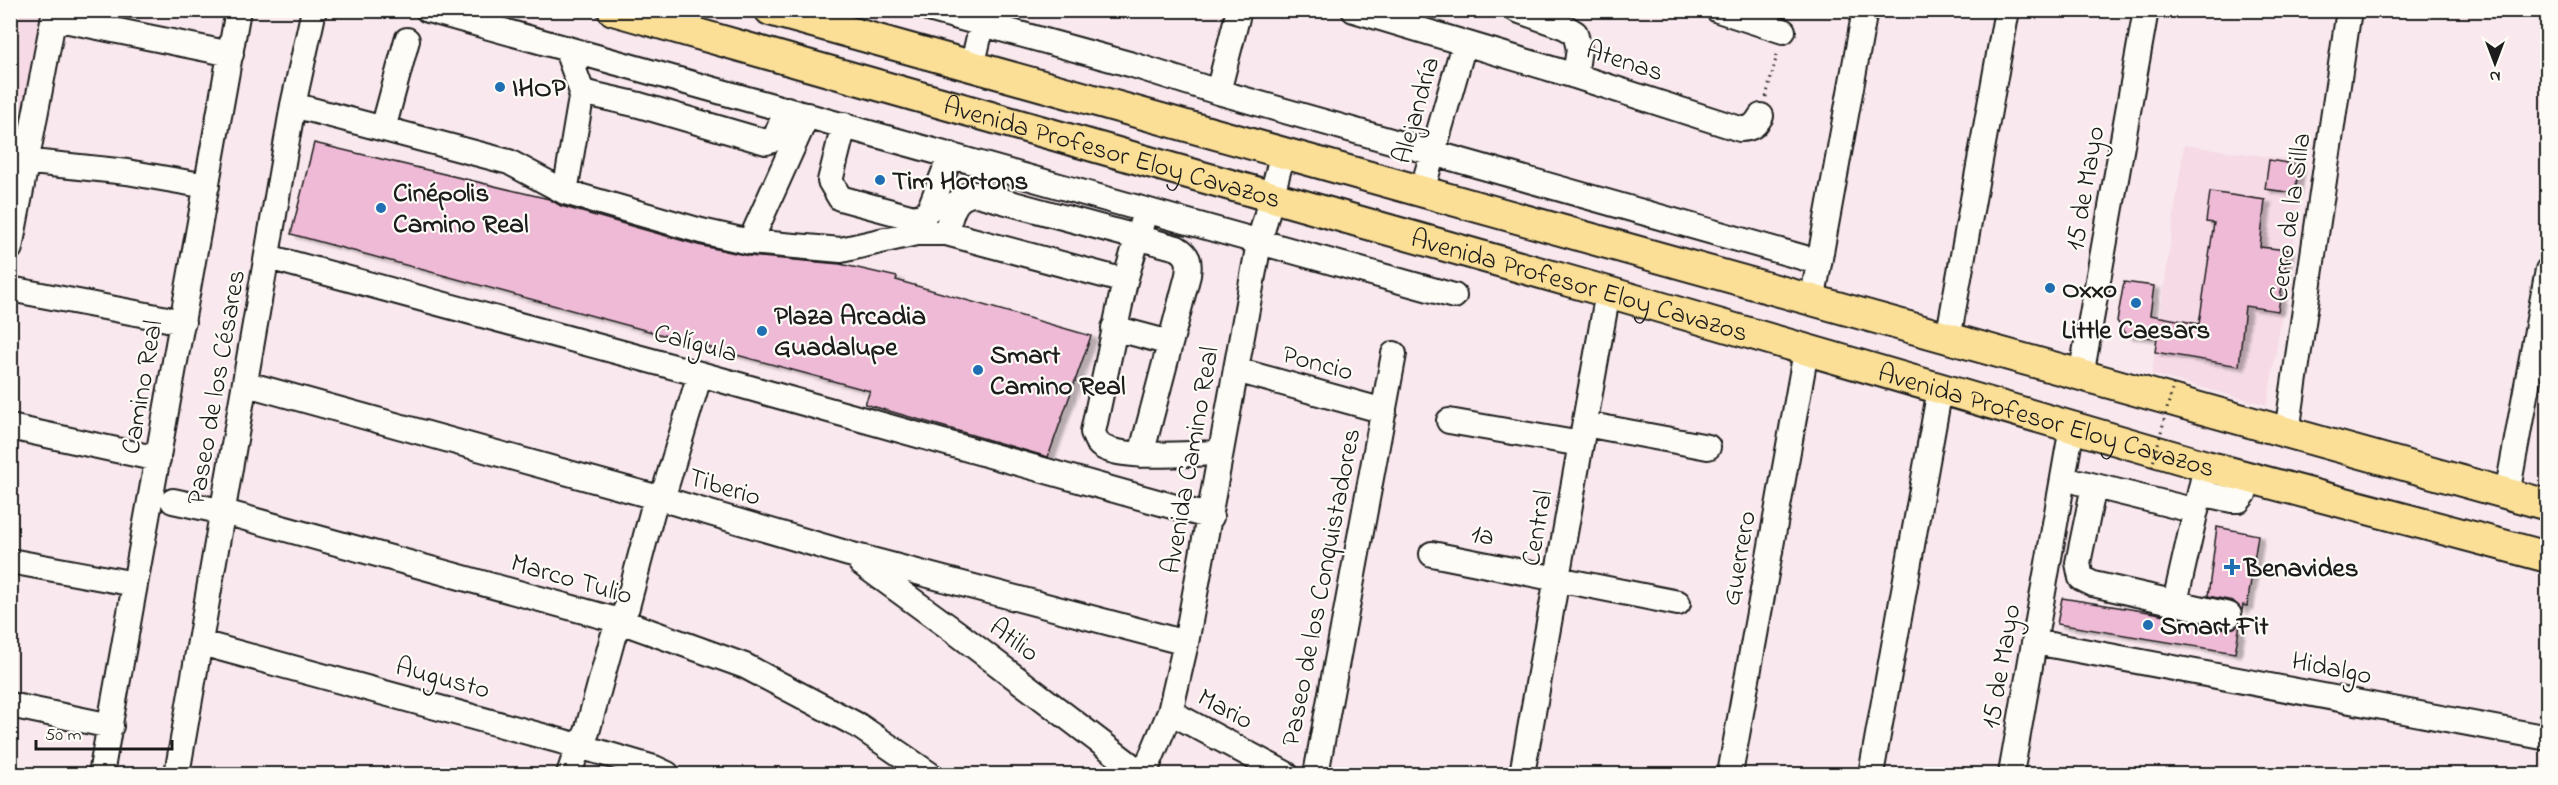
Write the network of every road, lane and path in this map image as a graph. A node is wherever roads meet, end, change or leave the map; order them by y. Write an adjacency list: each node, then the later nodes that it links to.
1 (238, 10): 23 (street, Camino Real)
2 (314, 10): 28 (street, Paseo de los Césares)
3 (428, 10): 22 (street)
4 (613, 10): 40 (main road, Avenida Profesor Eloy Cavazos)
5 (770, 10): 17 (main road, Avenida Profesor Eloy Cavazos)
6 (932, 10): 18 (street)
7 (1239, 10): 27 (street)
8 (1354, 10): 16 (street, Atenas)
9 (1516, 10): 25 (street)
10 (1718, 10): 19 (street)
11 (1865, 10): 48 (street)
12 (2007, 10): 57 (street)
13 (2146, 10): 63 (street, 15 de Mayo)
14 (2349, 10): 71 (street, Cerro de la Silla)
15 (55, 14): 23 (street); 36 (street)
16 (1382, 15): 21 (street, Atenas)
17 (808, 16): 24 (main road, Avenida Profesor Eloy Cavazos)
18 (984, 17): 24 (street); 27 (street)
19 (1783, 31): 30 (path)
20 (407, 40): 32 (street)
21 (1464, 44): 25 (street, Atenas); 33 (street, Alejandría)
22 (566, 48): 26 (street); 29 (street)
23 (231, 54): 37 (street, Camino Real)
24 (972, 67): 34 (main road, Avenida Profesor Eloy Cavazos)
25 (1575, 76): 30 (street, Atenas)
26 (582, 92): 29 (street); 39 (street)
27 (1218, 92): 33 (street)
28 (293, 105): 32 (street); 47 (street, Paseo de los Césares)
29 (797, 112): 31 (street); 44 (street)
30 (1761, 116)
31 (844, 125): 35 (street); 35 (street)
32 (383, 129): 39 (street)
33 (1435, 152): 38 (street, Alejandría); 48 (street)
34 (1283, 153): 38 (main road, Avenida Profesor Eloy Cavazos); 40 (street, Avenida Camino Real)
35 (951, 155): 41 (street)
36 (19, 160): 37 (street); 46 (street)
37 (207, 186): 55 (street, Camino Real)
38 (1422, 191): 54 (main road, Avenida Profesor Eloy Cavazos)
39 (565, 192): 44 (street)
40 (1272, 196): 45 (street, Avenida Camino Real); 52 (main road, Avenida Profesor Eloy Cavazos)
41 (1145, 211): 43 (street); 45 (street)
42 (946, 233): 43 (street); 44 (street); 50 (street)
43 (1137, 237): 50 (street); 58 (street)
44 (750, 242)
45 (1260, 243): 53 (street); 61 (street, Avenida Camino Real)
46 (10, 248)
47 (268, 257): 62 (street, Calígula); 65 (street, Paseo de los Césares)
48 (1819, 262): 54 (street)
49 (2547, 270): 81 (street)
50 (1125, 281): 56 (street)
51 (10, 289): 55 (street)
52 (1608, 292): 59 (main road, Avenida Profesor Eloy Cavazos); 72 (street, Central)
53 (1454, 296)
54 (1812, 302): 57 (main road, Avenida Profesor Eloy Cavazos)
55 (183, 321): 76 (street, Camino Real)
56 (1114, 328): 58 (street); 75 (street)
57 (1948, 339): 63 (main road, Avenida Profesor Eloy Cavazos)
58 (1170, 343): 75 (street)
59 (1806, 351): 66 (main road, Avenida Profesor Eloy Cavazos); 114 (street, Guerrero)
60 (1394, 354): 67 (street, Paseo de los Conquistadores)
61 (1236, 370): 67 (street, Poncio); 74 (street, Avenida Camino Real)
62 (700, 374): 82 (street); 86 (street, Calígula)
63 (2081, 376): 71 (main road, Avenida Profesor Eloy Cavazos)
64 (2174, 382): 77 (path, bridge)
65 (247, 384): 82 (street, Tiberio); 85 (street, Paseo de los Césares)
66 (1940, 389): 70 (main road, Avenida Profesor Eloy Cavazos); 115 (street)
67 (1384, 411): 112 (street, Paseo de los Conquistadores)
68 (1449, 421): 72 (street)
69 (10, 427): 76 (street)
70 (2072, 427): 78 (street, 15 de Mayo); 80 (main road, Avenida Profesor Eloy Cavazos)
71 (2287, 432): 81 (main road, Avenida Profesor Eloy Cavazos)
72 (1583, 434): 73 (street); 91 (street, Central)
73 (1708, 447)
74 (1220, 453): 75 (street); 86 (street, Avenida Camino Real)
75 (1141, 455)
76 (158, 459): 92 (street, Camino Real)
77 (2152, 467)
78 (2062, 478): 79 (street); 97 (street, 15 de Mayo)
79 (2094, 486): 80 (street); 93 (street)
80 (2201, 490): 89 (main road, Avenida Profesor Eloy Cavazos); 93 (street)
81 (2507, 494): 84 (main road, Avenida Profesor Eloy Cavazos)
82 (659, 498): 87 (street, Tiberio); 96 (street)
83 (173, 501): 85 (street, Marco Tulio)
84 (2547, 505)
85 (224, 512): 96 (street, Marco Tulio); 98 (street, Paseo de los Césares)
86 (1211, 517): 99 (street, Avenida Camino Real)
87 (849, 554): 99 (street, Tiberio); 110 (street, Atilio)
88 (1432, 554): 91 (street, 1a)
89 (2547, 557)
90 (10, 561): 92 (street)
91 (1557, 579): 94 (street, 1a); 113 (street, Central)
92 (135, 584): 102 (street, Camino Real)
93 (2175, 602): 95 (street)
94 (1678, 603)
95 (2229, 615)
96 (620, 621): 104 (street); 109 (street, Marco Tulio)
97 (2035, 642): 103 (street, Hidalgo); 116 (street, 15 de Mayo)
98 (201, 643): 104 (street, Augusto); 106 (street, Paseo de los Césares)
99 (1186, 643): 101 (street, Avenida Camino Real)
100 (10, 705): 102 (street)
101 (1170, 712): 110 (street, Avenida Camino Real); 111 (street, Mario)
102 (111, 726): 105 (street, Camino Real)
103 (2547, 738)
104 (579, 746): 107 (street); 108 (street, Augusto)
105 (101, 774)
106 (177, 774)
107 (569, 774)
108 (668, 774)
109 (928, 774)
110 (1143, 774)
111 (1286, 774)
112 (1316, 774)
113 (1522, 774)
114 (1730, 774)
115 (1871, 774)
116 (2011, 774)

